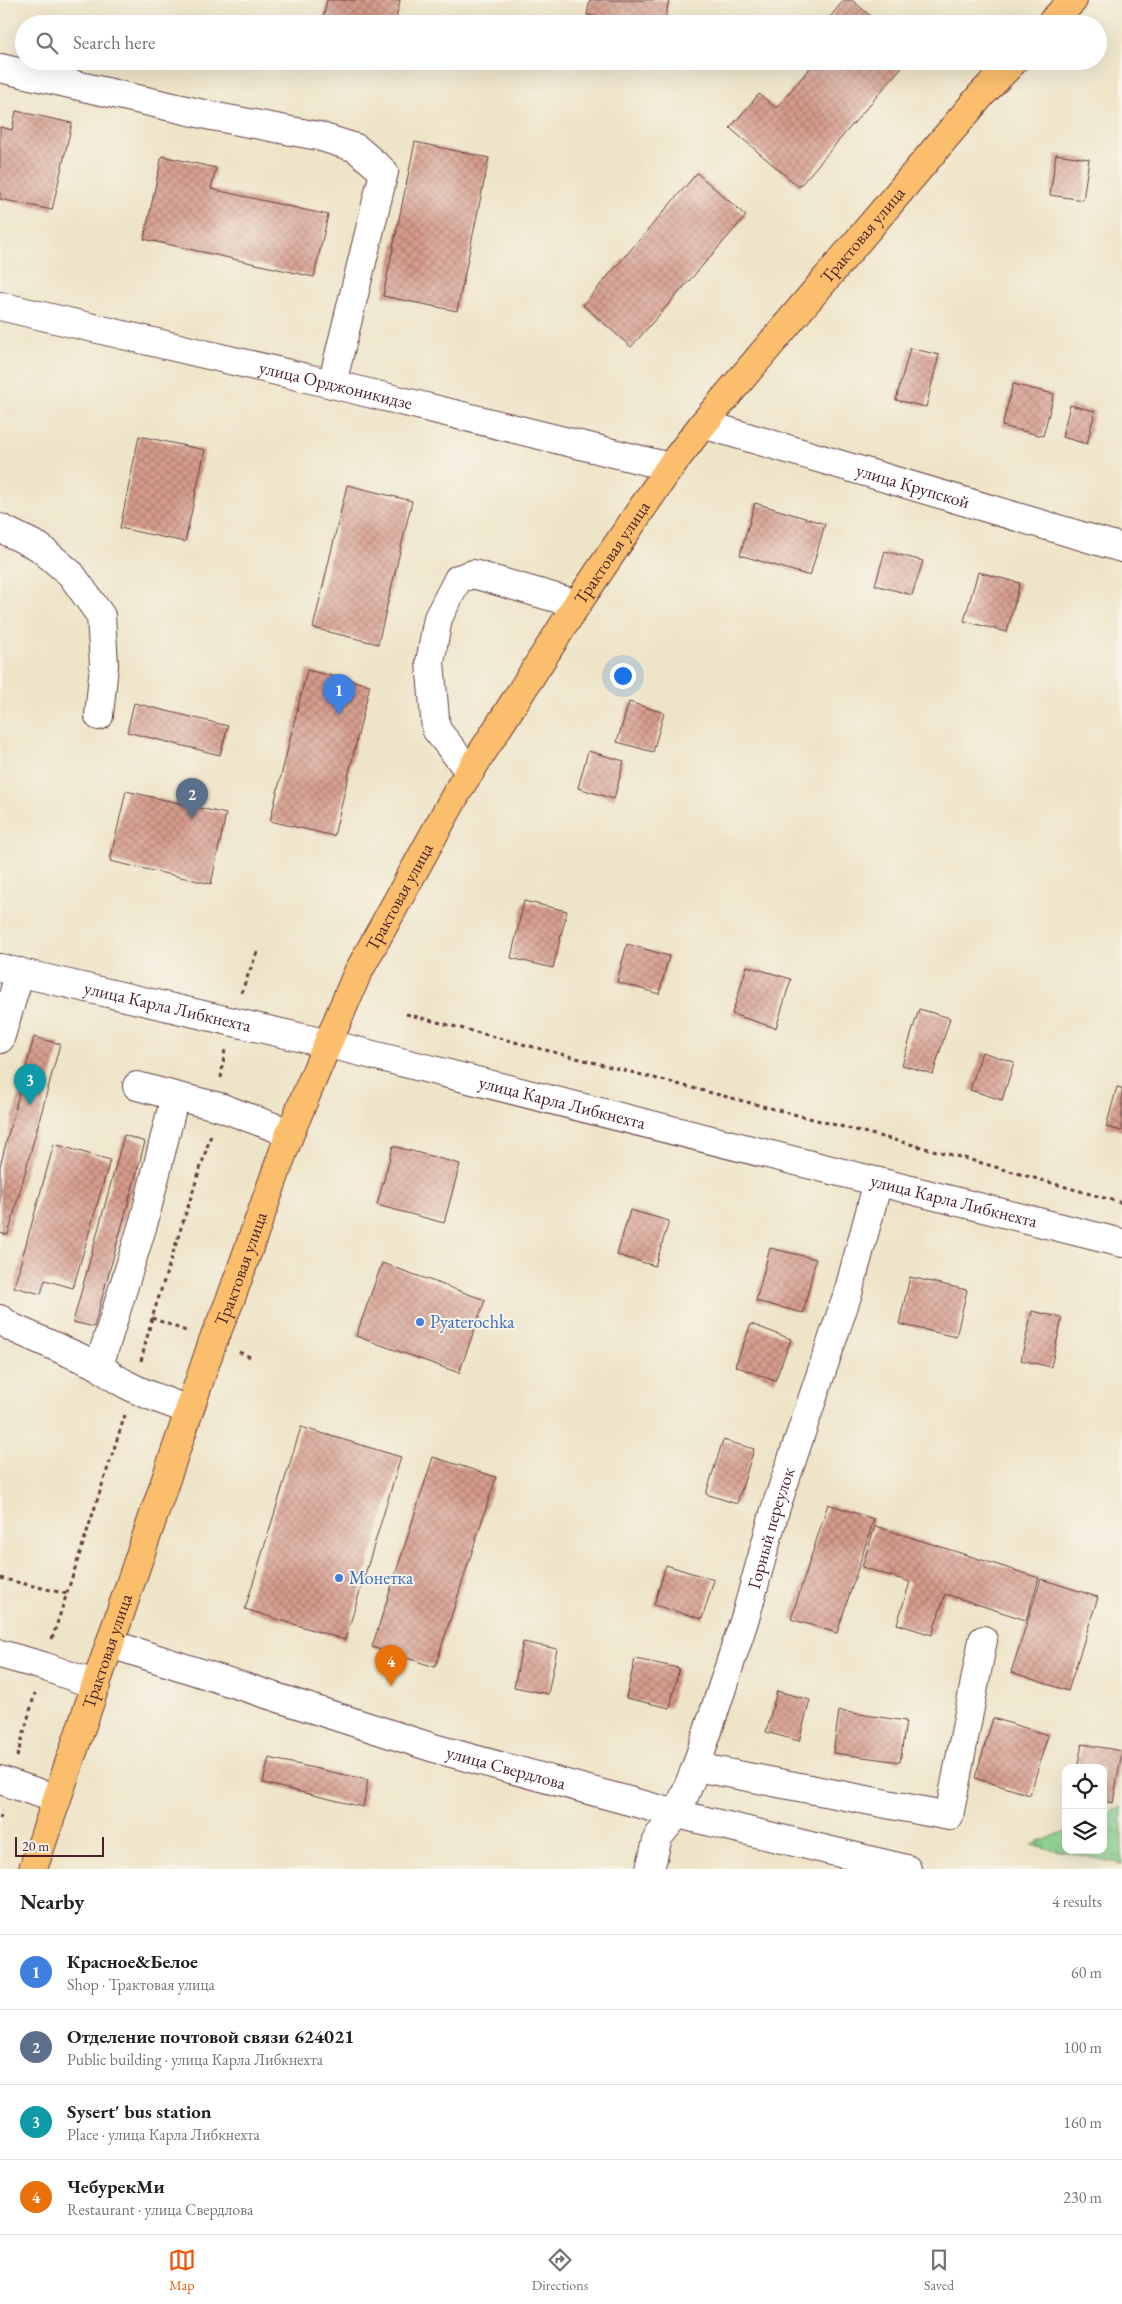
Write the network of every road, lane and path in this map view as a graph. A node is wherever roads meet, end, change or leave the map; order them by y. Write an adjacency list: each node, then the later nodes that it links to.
1 (1073, 0): 2 (main road)
2 (1059, 15)
3 (0, 68): 6 (street)
4 (1006, 70): 7 (main road, Трактовая улица)
5 (0, 306): 6 (street, улица Орджоникидзе)
6 (332, 384): 8 (street, улица Орджоникидзе)
7 (704, 424): 8 (main road, Трактовая улица); 10 (street, улица Крупской)
8 (670, 467): 11 (main road, Трактовая улица)
9 (0, 528): 12 (street)
10 (1122, 548)
11 (577, 604): 13 (main road, Трактовая улица); 13 (street)
12 (100, 716)
13 (470, 772): 17 (main road, Трактовая улица)
14 (10, 970): 16 (street); 17 (street, улица Карла Либкнехта)
15 (406, 1014): 22 (path)
16 (0, 1039)
17 (329, 1044): 20 (main road, Трактовая улица); 21 (street, улица Карла Либкнехта)
18 (137, 1086): 19 (street)
19 (175, 1096): 20 (street); 25 (street)
20 (290, 1133): 26 (main road, Трактовая улица)
21 (878, 1182): 23 (street, улица Карла Либкнехта); 33 (street, Горный переулок)
22 (1122, 1203)
23 (1122, 1243)
24 (0, 1319): 25 (street)
25 (100, 1366): 26 (street)
26 (189, 1410): 30 (main road, Трактовая улица)
27 (0, 1578): 28 (path)
28 (67, 1594)
29 (983, 1640): 33 (street)
30 (110, 1644): 32 (main road, Трактовая улица); 36 (street, улица Свердлова)
31 (0, 1654): 32 (street)
32 (96, 1685): 35 (main road, Трактовая улица)
33 (696, 1767): 36 (street, Горный переулок)
34 (0, 1780): 35 (street)
35 (57, 1799): 37 (main road, Трактовая улица)
36 (677, 1814): 38 (street, Горный переулок); 39 (street, улица Свердлова)
37 (33, 1869)
38 (650, 1869)
39 (908, 1869)

